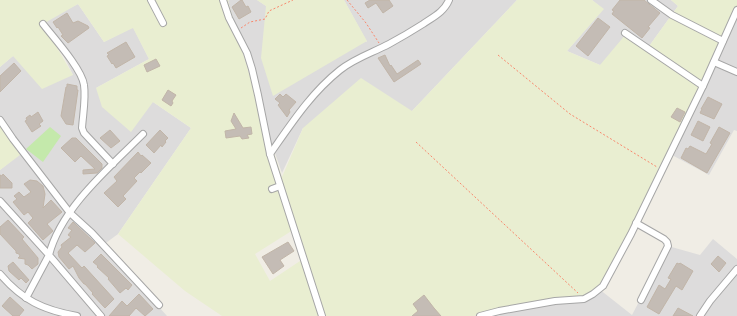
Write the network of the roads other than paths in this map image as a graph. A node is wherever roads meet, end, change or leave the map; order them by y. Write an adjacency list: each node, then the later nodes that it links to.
1 (151, 0): 6 (street)
2 (223, 0): 15 (street)
3 (449, 0): 15 (street)
4 (651, 0): 9 (street)
5 (737, 10): 9 (street)
6 (163, 23)
7 (43, 24): 16 (street)
8 (625, 33): 12 (street)
9 (723, 42): 10 (street)
10 (714, 62): 11 (street); 12 (street)
11 (737, 72)
12 (703, 86): 21 (street)
13 (0, 120): 20 (street)
14 (143, 134): 16 (street)
15 (270, 154): 17 (street)
16 (113, 164): 20 (street)
17 (280, 186): 18 (street); 30 (street)
18 (272, 189)
19 (0, 201): 22 (street)
20 (70, 213): 22 (street); 27 (street)
21 (636, 223): 26 (street); 31 (street)
22 (49, 255): 25 (street); 29 (street)
23 (737, 269): 32 (street)
24 (0, 274): 25 (street)
25 (26, 298): 28 (street)
26 (641, 300)
27 (159, 305)
28 (77, 316)
29 (101, 316)
30 (322, 316)
31 (480, 316)
32 (700, 316)

